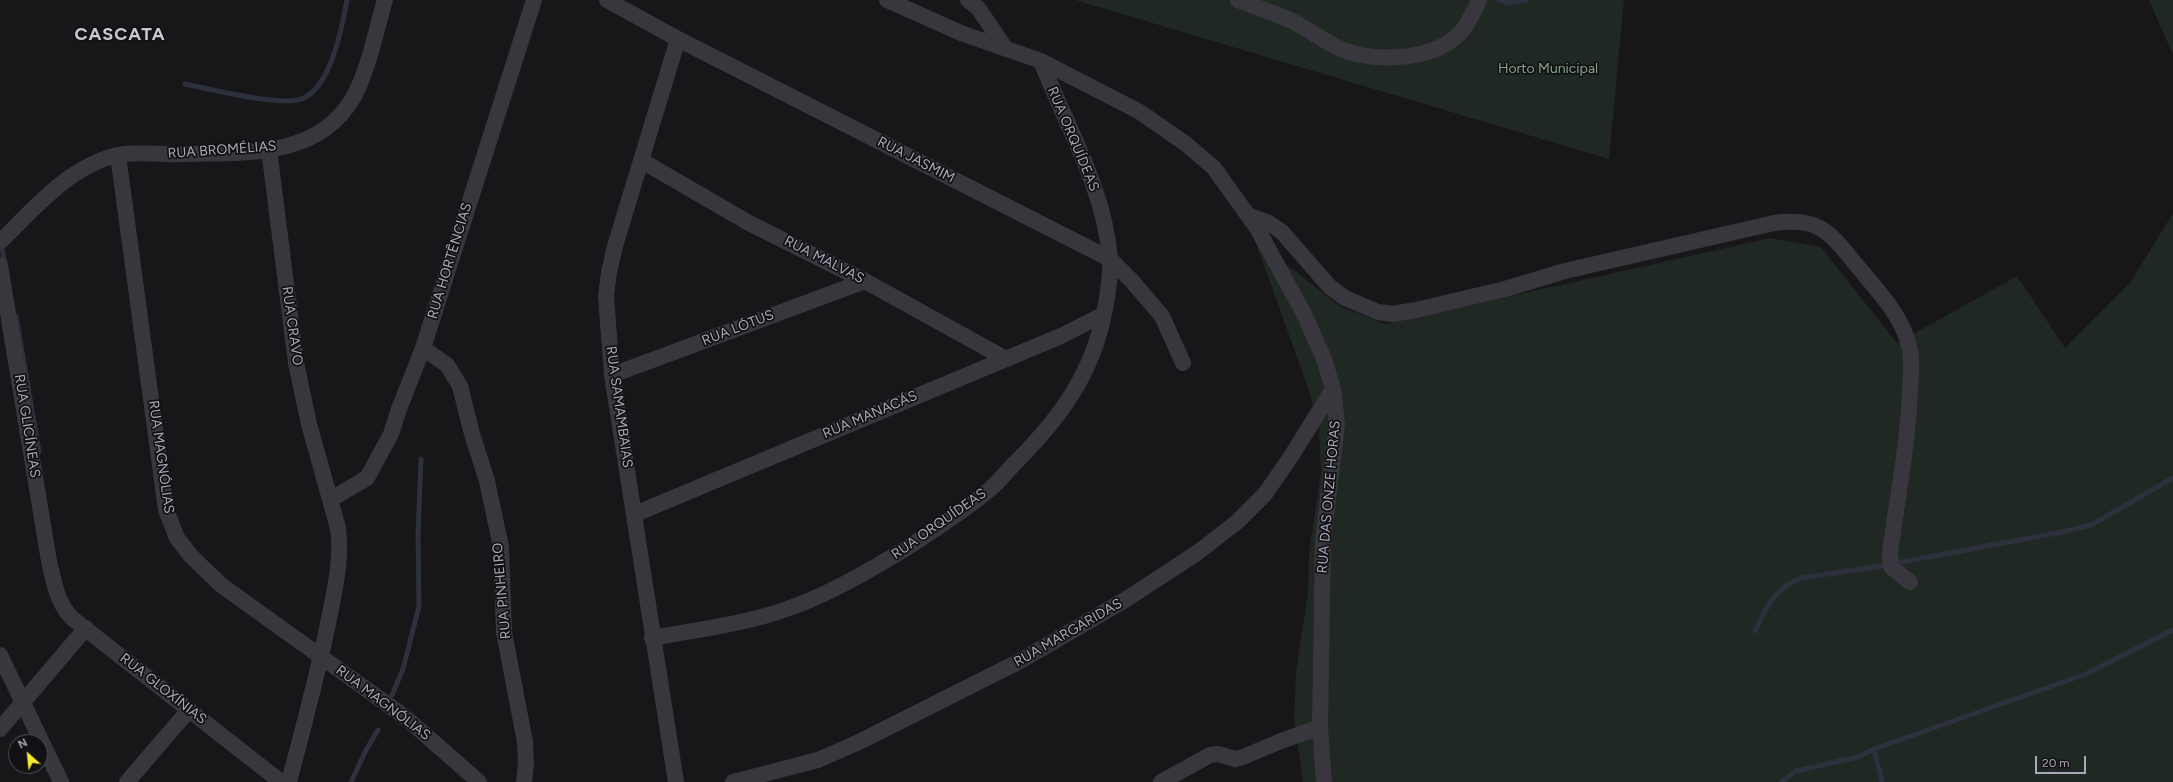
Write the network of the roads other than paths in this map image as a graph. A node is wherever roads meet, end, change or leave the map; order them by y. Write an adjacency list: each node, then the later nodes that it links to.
1 (385, 0): 11 (street, RUA BROMÉLIAS)
2 (534, 0): 20 (street, RUA HORTÊNCIAS)
3 (607, 0): 8 (street, RUA JASMIM)
4 (887, 0): 9 (street)
5 (968, 0): 9 (street)
6 (1238, 0): 7 (street)
7 (1479, 0)
8 (678, 39): 13 (street, RUA SAMAMBAIAS); 16 (street, RUA JASMIM)
9 (1006, 49): 10 (street)
10 (1040, 61): 14 (street, RUA DAS ONZE HORAS); 16 (street, RUA ORQUÍDEAS)
11 (269, 149): 12 (street, RUA BROMÉLIAS); 25 (street, RUA CRAVO)
12 (118, 154): 15 (street, RUA BROMÉLIAS); 32 (street, RUA MAGNÓLIAS)
13 (642, 161): 18 (street, RUA MALVAS); 23 (street, RUA SAMAMBAIAS)
14 (1250, 216): 24 (street, RUA DAS ONZE HORAS); 27 (street)
15 (0, 242)
16 (1110, 258): 19 (street, RUA ORQUÍDEAS); 22 (street, RUA JASMIM)
17 (0, 264): 28 (street, RUA GLICÍNEAS)
18 (865, 280): 21 (street, RUA MALVAS); 23 (street, RUA LÓTUS)
19 (1104, 314): 21 (street, RUA MANACÁS); 30 (street, RUA ORQUÍDEAS)
20 (423, 348): 25 (street, RUA HORTÊNCIAS); 42 (street, RUA PINHEIRO)
21 (1006, 359): 26 (street, RUA MANACÁS)
22 (1183, 363)
23 (612, 375): 26 (street, RUA SAMAMBAIAS)
24 (1333, 389): 35 (street, RUA DAS ONZE HORAS); 44 (street, RUA MARGARIDAS)
25 (331, 499): 32 (street, RUA CRAVO)
26 (635, 514): 30 (street, RUA SAMAMBAIAS)
27 (1910, 582)
28 (55, 587): 29 (street, RUA GLOXÍNIAS)
29 (86, 628): 33 (street); 34 (street, RUA GLOXÍNIAS)
30 (652, 638): 43 (street, RUA SAMAMBAIAS)
31 (0, 655): 33 (street)
32 (322, 657): 40 (street, RUA CRAVO); 41 (street, RUA MAGNÓLIAS)
33 (22, 703): 36 (street); 37 (street)
34 (189, 710): 38 (street); 39 (street, RUA GLOXÍNIAS)
35 (1320, 727): 45 (street); 46 (street, RUA DAS ONZE HORAS)
36 (0, 729)
37 (60, 782)
38 (127, 782)
39 (281, 782)
40 (289, 782)
41 (479, 782)
42 (524, 782)
43 (676, 782)
44 (733, 782)
45 (1161, 782)
46 (1324, 782)

